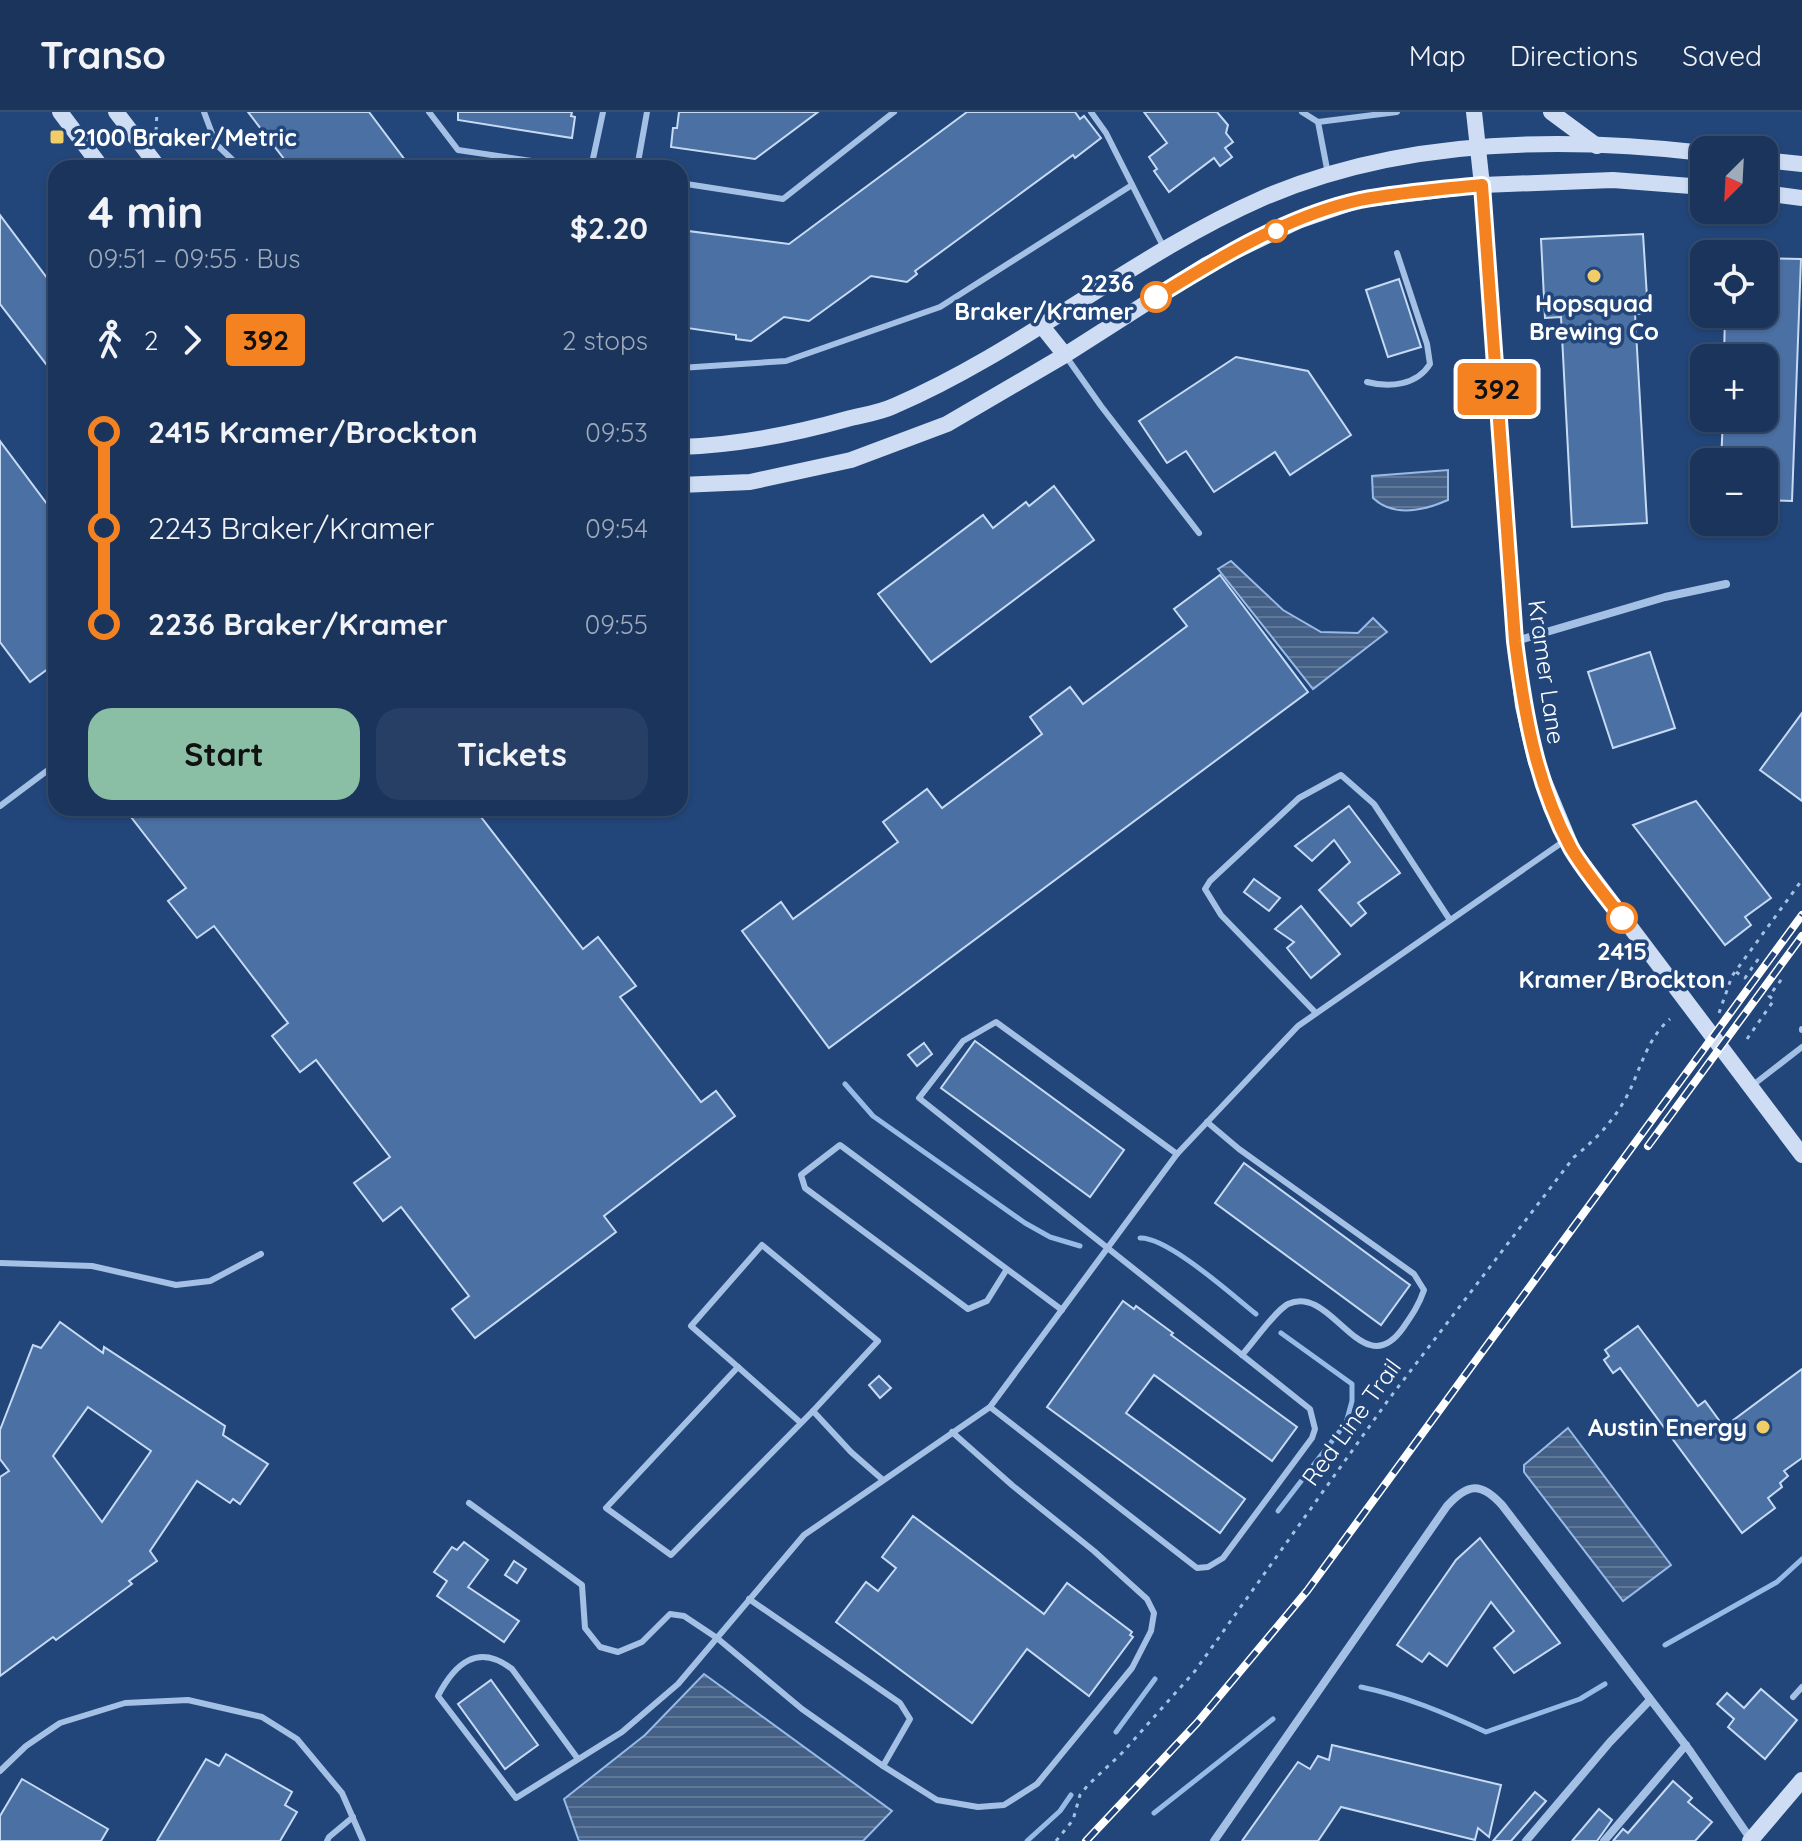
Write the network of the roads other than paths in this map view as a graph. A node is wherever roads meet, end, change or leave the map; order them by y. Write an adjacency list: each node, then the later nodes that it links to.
1 (60, 112): 17 (main road)
2 (116, 112): 18 (main road)
3 (204, 112): 19 (lane)
4 (429, 112): 20 (lane)
5 (603, 112): 21 (lane)
6 (647, 112): 22 (lane)
7 (894, 112): 26 (lane)
8 (1091, 112): 27 (lane)
9 (1302, 112): 13 (lane)
10 (1397, 112): 13 (lane)
11 (1474, 112): 15 (main road, Kramer Lane)
12 (1551, 112): 14 (main road)
13 (1318, 122): 25 (lane)
14 (1597, 146): 15 (main road); 16 (main road)
15 (1478, 147): 25 (main road); 28 (main road, Kramer Lane)
16 (1690, 152)
17 (96, 160)
18 (153, 160)
19 (233, 160)
20 (525, 160)
21 (593, 160)
22 (638, 160)
23 (1778, 161): 24 (main road)
24 (1802, 164)
25 (1329, 175): 32 (main road)
26 (688, 184)
27 (1132, 185): 32 (lane); 36 (lane)
28 (1482, 185): 29 (main road); 35 (main road); 42 (main road, Kramer Lane)
29 (1690, 186)
30 (1778, 195): 31 (main road)
31 (1802, 198)
32 (1165, 250): 34 (main road)
33 (1397, 253): 37 (lane)
34 (1041, 325): 35 (main road); 38 (main road)
35 (1065, 355): 39 (main road); 40 (lane)
36 (688, 367)
37 (1367, 382)
38 (688, 446)
39 (688, 485)
40 (1199, 533)
41 (1726, 584): 42 (street)
42 (1515, 641): 45 (main road, Kramer Lane)
43 (48, 770): 44 (lane)
44 (0, 806)
45 (1567, 839): 46 (lane); 49 (main road, Kramer Lane)
46 (1450, 920): 47 (lane); 47 (lane)
47 (1316, 1013): 50 (lane)
48 (1802, 1047): 49 (lane)
49 (1750, 1087): 52 (main road, Kramer Lane)
50 (1207, 1122): 51 (lane); 58 (lane)
51 (1177, 1154): 53 (lane); 53 (lane)
52 (1802, 1155)
53 (1107, 1246): 57 (lane); 58 (lane)
54 (261, 1254): 55 (lane)
55 (0, 1263)
56 (1007, 1269): 56 (lane); 57 (lane)
57 (1062, 1310): 60 (lane)
58 (1242, 1355): 60 (lane)
59 (738, 1367): 61 (lane); 62 (lane); 62 (lane)
60 (990, 1407): 63 (lane)
61 (813, 1411): 62 (lane); 64 (lane)
62 (801, 1423)
63 (952, 1432): 64 (lane); 73 (lane)
64 (883, 1480): 66 (lane)
65 (469, 1503): 67 (lane)
66 (749, 1599): 67 (lane); 73 (lane)
67 (717, 1638): 72 (lane); 73 (lane)
68 (1802, 1687): 69 (lane)
69 (1793, 1697)
70 (1650, 1700): 71 (street); 80 (street); 81 (street)
71 (1686, 1745): 77 (street); 82 (street)
72 (578, 1759): 72 (lane)
73 (883, 1766)
74 (0, 1771): 76 (lane)
75 (1802, 1780): 77 (main road)
76 (353, 1817): 78 (lane); 79 (lane)
77 (1751, 1840)
78 (327, 1841)
79 (363, 1841)
80 (1214, 1841)
81 (1526, 1841)
82 (1604, 1841)

